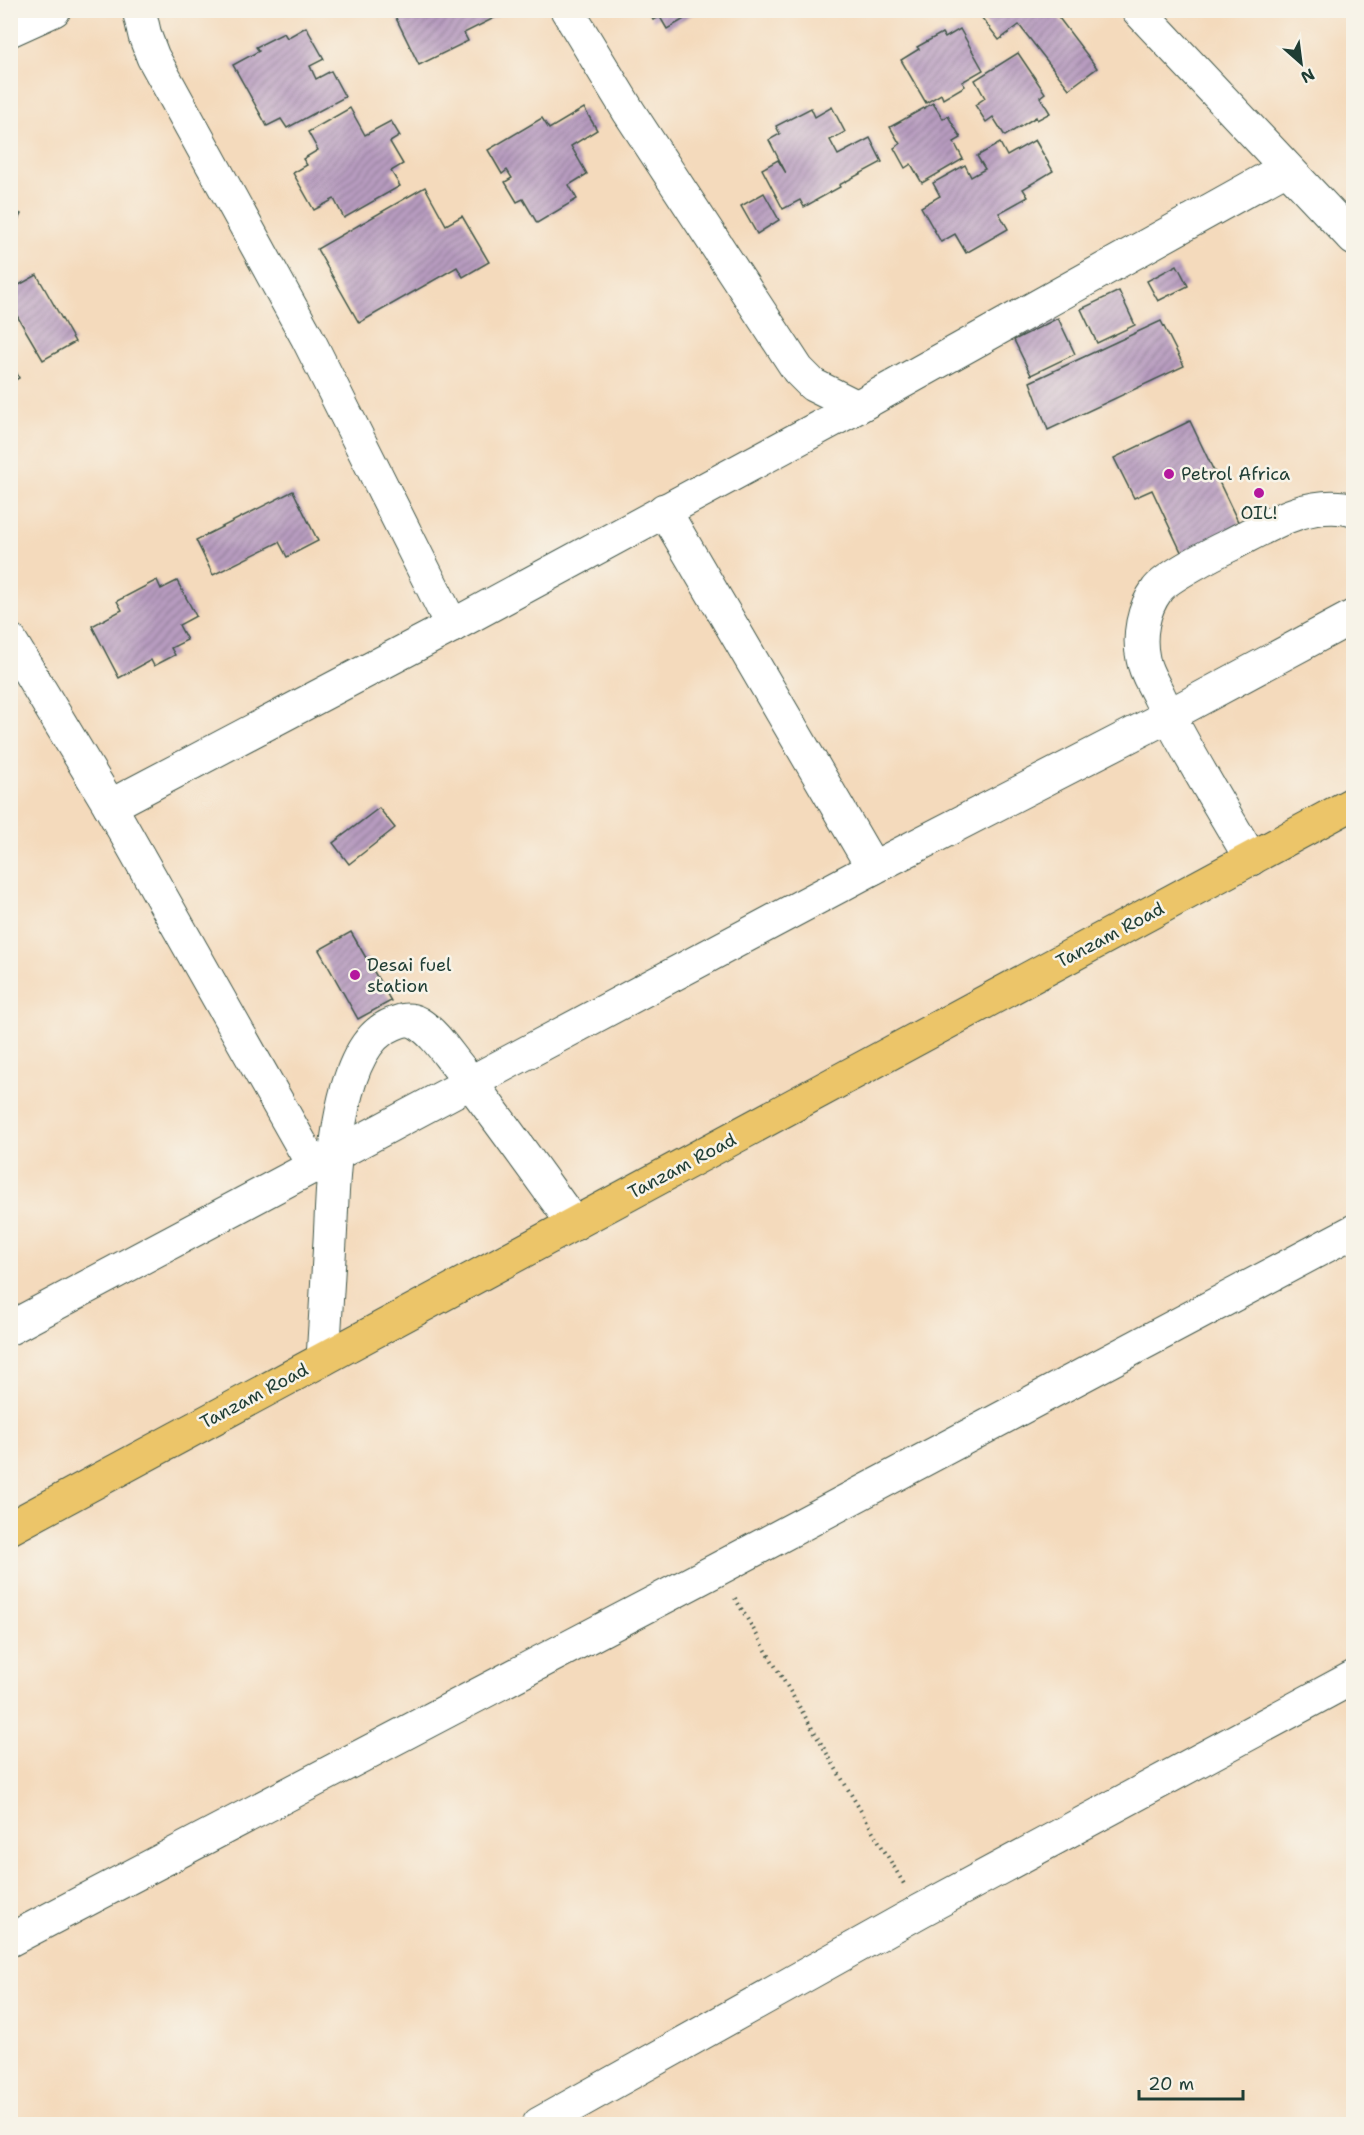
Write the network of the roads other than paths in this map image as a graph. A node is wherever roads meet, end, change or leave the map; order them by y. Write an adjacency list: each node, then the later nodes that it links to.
1 (54, 10): 5 (street)
2 (139, 10): 12 (street)
3 (567, 10): 8 (street)
4 (1138, 10): 6 (street)
5 (10, 30)
6 (1286, 168): 7 (street); 8 (street)
7 (1353, 239)
8 (857, 407): 9 (street)
9 (664, 510): 12 (street); 18 (street)
10 (1353, 510): 14 (street)
11 (1353, 616): 14 (street)
12 (452, 626): 16 (street)
13 (10, 640): 16 (street)
14 (1168, 716): 17 (street); 18 (street)
15 (1353, 803): 17 (highway, Tanzam Road)
16 (110, 806): 20 (street)
17 (1251, 858): 21 (highway, Tanzam Road)
18 (873, 868): 19 (street)
19 (471, 1083): 20 (street); 20 (street); 21 (street)
20 (324, 1161): 23 (street); 24 (street)
21 (574, 1224): 24 (highway, Tanzam Road)
22 (1353, 1231): 27 (street)
23 (10, 1328)
24 (323, 1359): 25 (highway, Tanzam Road)
25 (10, 1528)
26 (1353, 1677): 28 (street)
27 (10, 1940)
28 (539, 2124)

